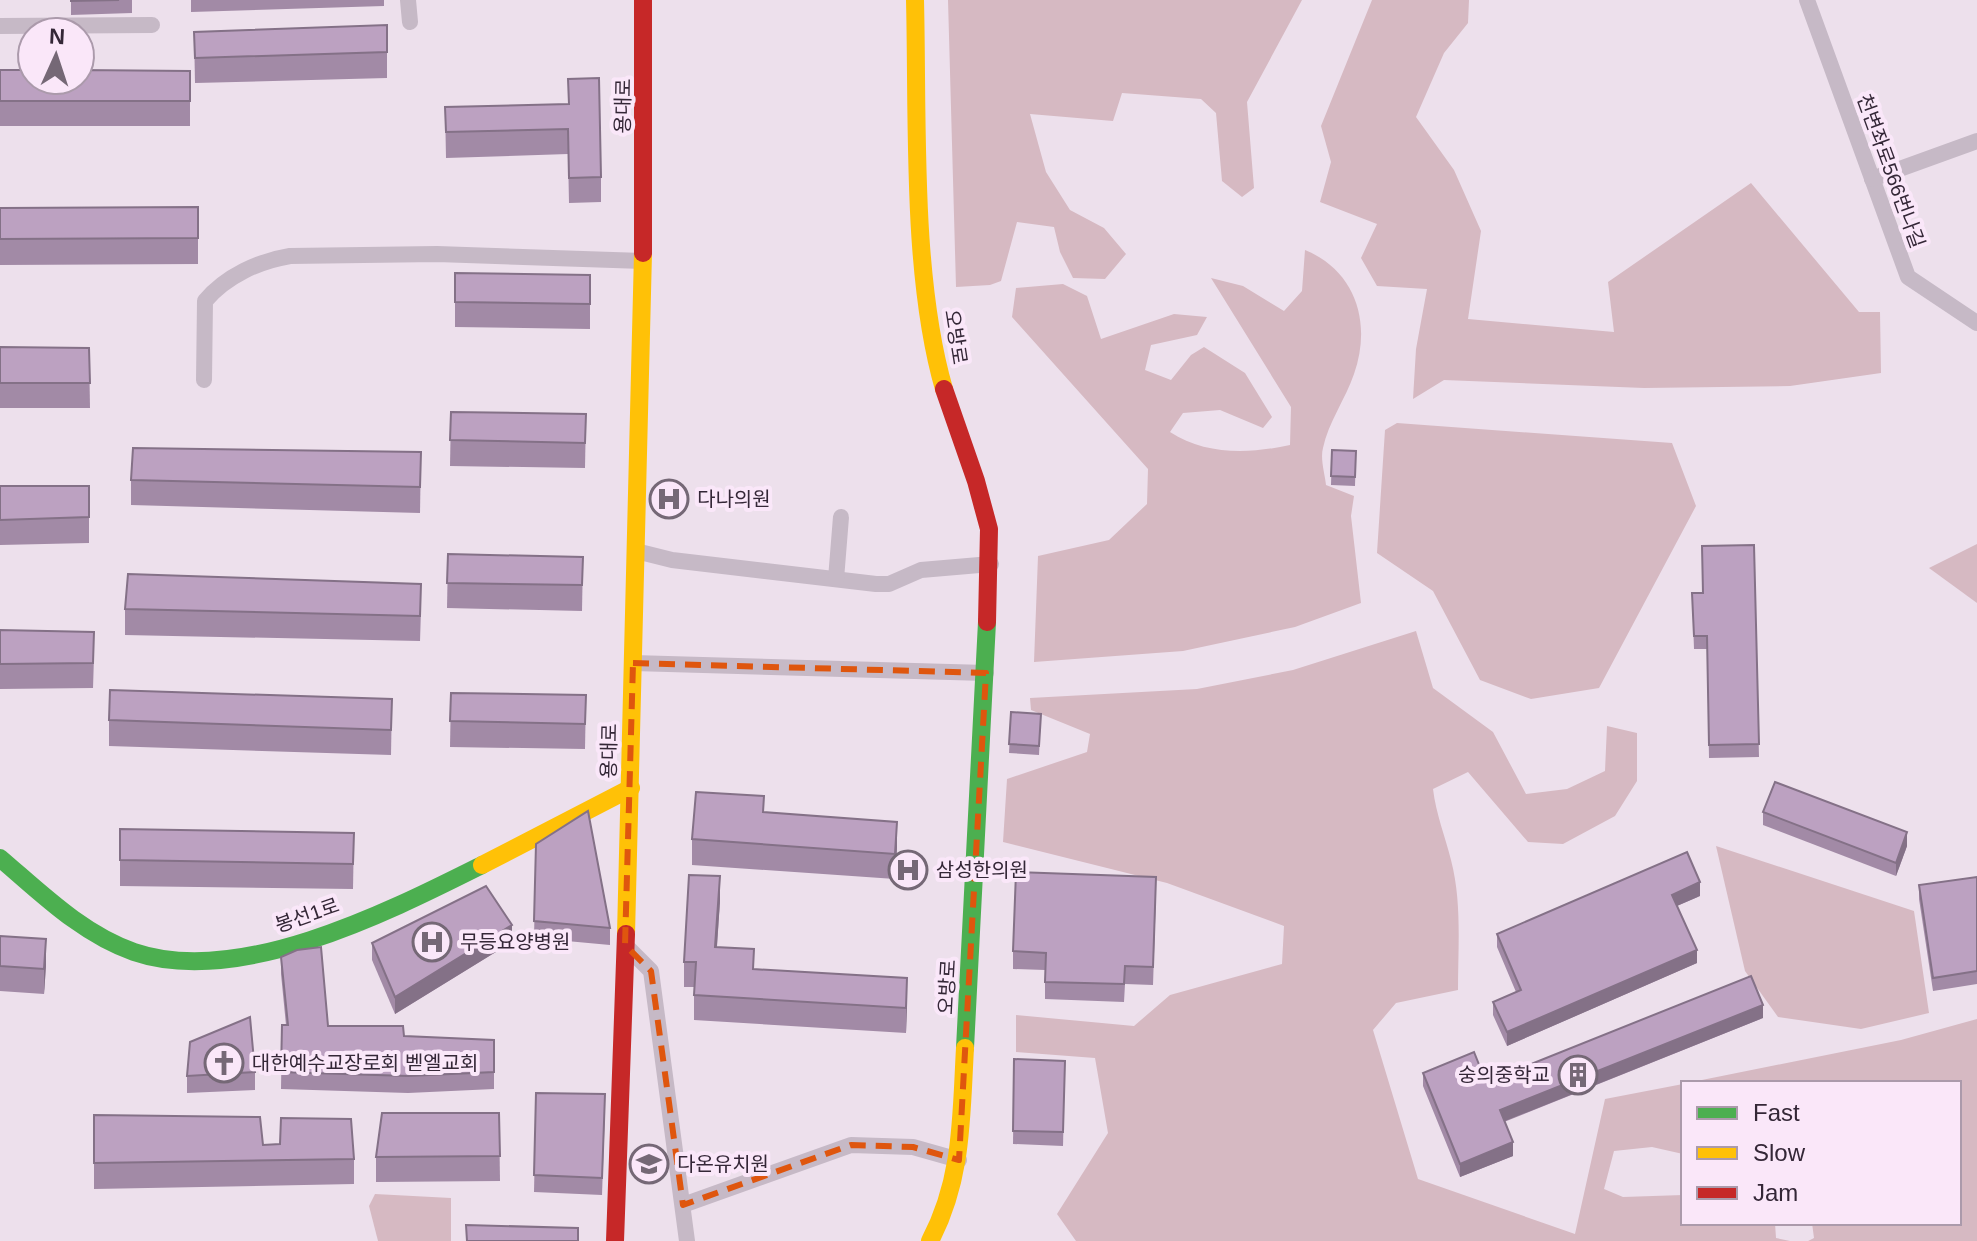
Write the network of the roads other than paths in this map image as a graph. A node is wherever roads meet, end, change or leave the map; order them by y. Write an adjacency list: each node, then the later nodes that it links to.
1 (408, 0): 5 (street)
2 (643, 0): 10 (street, 용대로)
3 (915, 0): 15 (street, 오방로)
4 (1807, 0): 9 (street, 천변좌로566번나길)
5 (410, 22)
6 (152, 25): 7 (street)
7 (0, 26)
8 (1977, 141): 9 (street)
9 (1872, 179): 11 (street, 천변좌로566번나길)
10 (643, 261): 12 (street); 14 (street, 용대로)
11 (1977, 323)
12 (204, 380)
13 (841, 517): 16 (street)
14 (636, 551): 16 (street); 17 (street, 용대로)
15 (991, 564): 16 (street); 18 (street, 오방로)
16 (836, 579)
17 (633, 663): 18 (street); 19 (street, 용대로)
18 (986, 673): 22 (street, 오방로)
19 (631, 788): 20 (street, 봉선1로); 21 (street, 용대로)
20 (0, 858)
21 (625, 945): 23 (street); 24 (street, 용대로)
22 (959, 1160): 23 (street); 26 (street, 오방로)
23 (683, 1205): 25 (street)
24 (615, 1241)
25 (687, 1241)
26 (930, 1241)

